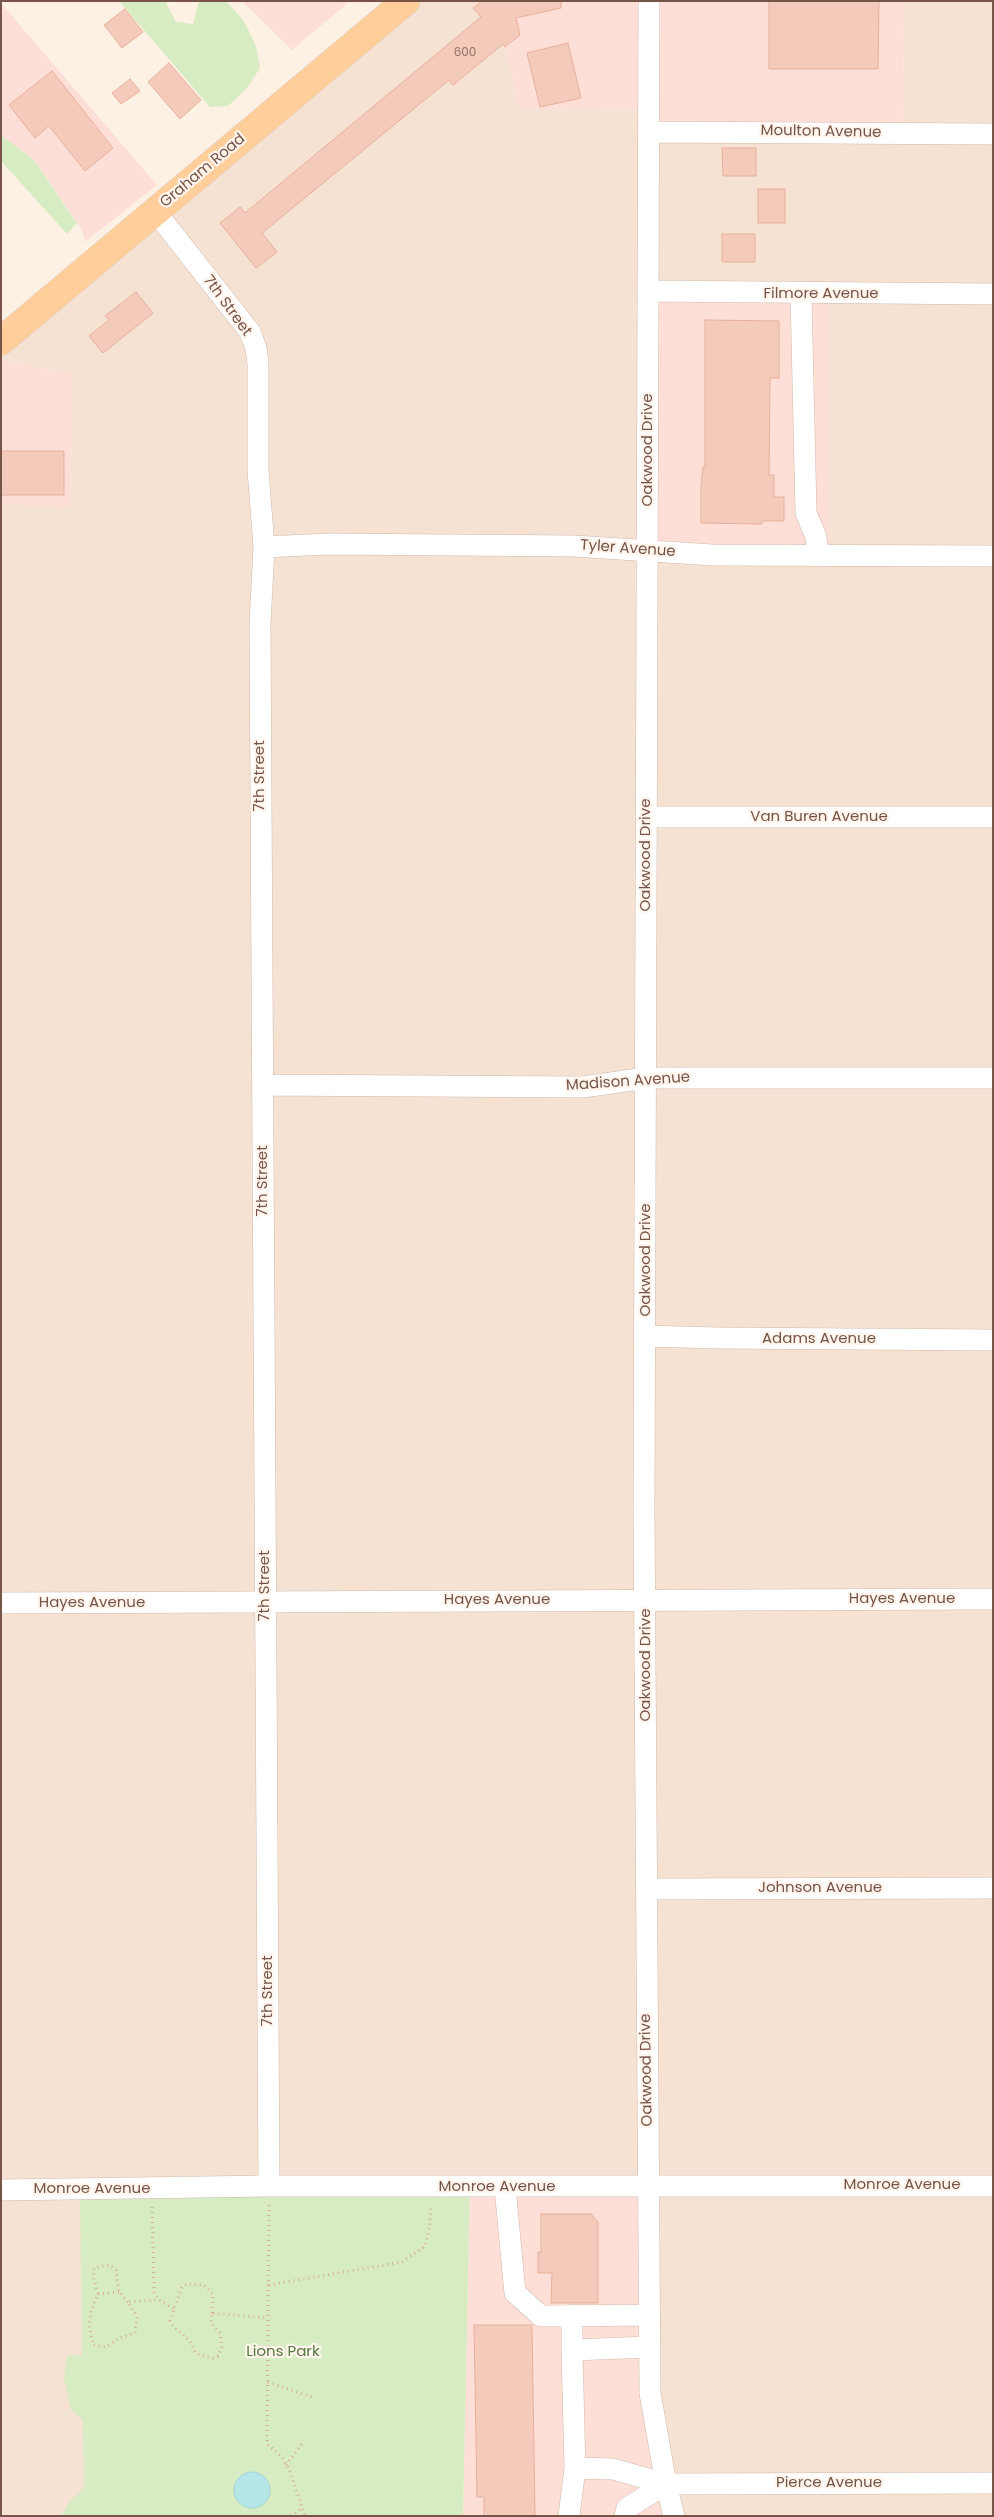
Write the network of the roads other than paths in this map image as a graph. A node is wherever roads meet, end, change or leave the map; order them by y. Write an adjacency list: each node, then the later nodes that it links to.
1 (406, 1): 5 (main road, Graham Road)
2 (649, 1): 3 (street, Oakwood Drive)
3 (649, 132): 4 (street, Moulton Avenue); 6 (street, Oakwood Drive)
4 (993, 134)
5 (154, 211): 9 (main road, Graham Road); 10 (street, 7th Street)
6 (648, 291): 7 (street, Filmore Avenue); 11 (street, Oakwood Drive)
7 (801, 294): 8 (street, Filmore Avenue); 12 (street)
8 (993, 294)
9 (1, 341)
10 (264, 547): 11 (street, Tyler Avenue); 18 (street, 7th Street)
11 (648, 550): 12 (street, Tyler Avenue); 14 (street, Oakwood Drive)
12 (818, 555): 13 (street, Tyler Avenue)
13 (993, 556)
14 (646, 817): 15 (street, Van Buren Avenue); 16 (street, Oakwood Drive)
15 (993, 817)
16 (646, 1078): 17 (street, Madison Avenue); 18 (street, Madison Avenue); 19 (street, Oakwood Drive)
17 (993, 1078)
18 (263, 1085): 23 (street, 7th Street)
19 (645, 1336): 20 (street, Adams Avenue); 22 (street, Oakwood Drive)
20 (993, 1340)
21 (993, 1599): 22 (street, Hayes Avenue)
22 (646, 1600): 23 (street, Hayes Avenue); 26 (street, Oakwood Drive)
23 (266, 1601): 24 (street, Hayes Avenue); 31 (street, 7th Street)
24 (1, 1604)
25 (993, 1888): 26 (street, Johnson Avenue)
26 (647, 1889): 27 (street, Oakwood Drive)
27 (648, 2186): 28 (street, Monroe Avenue); 29 (street, Monroe Avenue); 33 (street, Oakwood Drive)
28 (993, 2186)
29 (505, 2187): 31 (street, Monroe Avenue); 32 (street)
30 (1, 2190): 31 (street, Monroe Avenue)
31 (269, 2195)
32 (572, 2315): 33 (street); 35 (street)
33 (649, 2315): 34 (street, Oakwood Drive)
34 (650, 2347): 35 (street); 38 (street, Oakwood Drive)
35 (572, 2350): 36 (street)
36 (575, 2468): 38 (street, Pierce Avenue); 39 (street)
37 (993, 2483): 38 (street, Pierce Avenue)
38 (666, 2484): 40 (street); 41 (street, Oakwood Drive)
39 (570, 2516)
40 (624, 2516)
41 (674, 2516)

